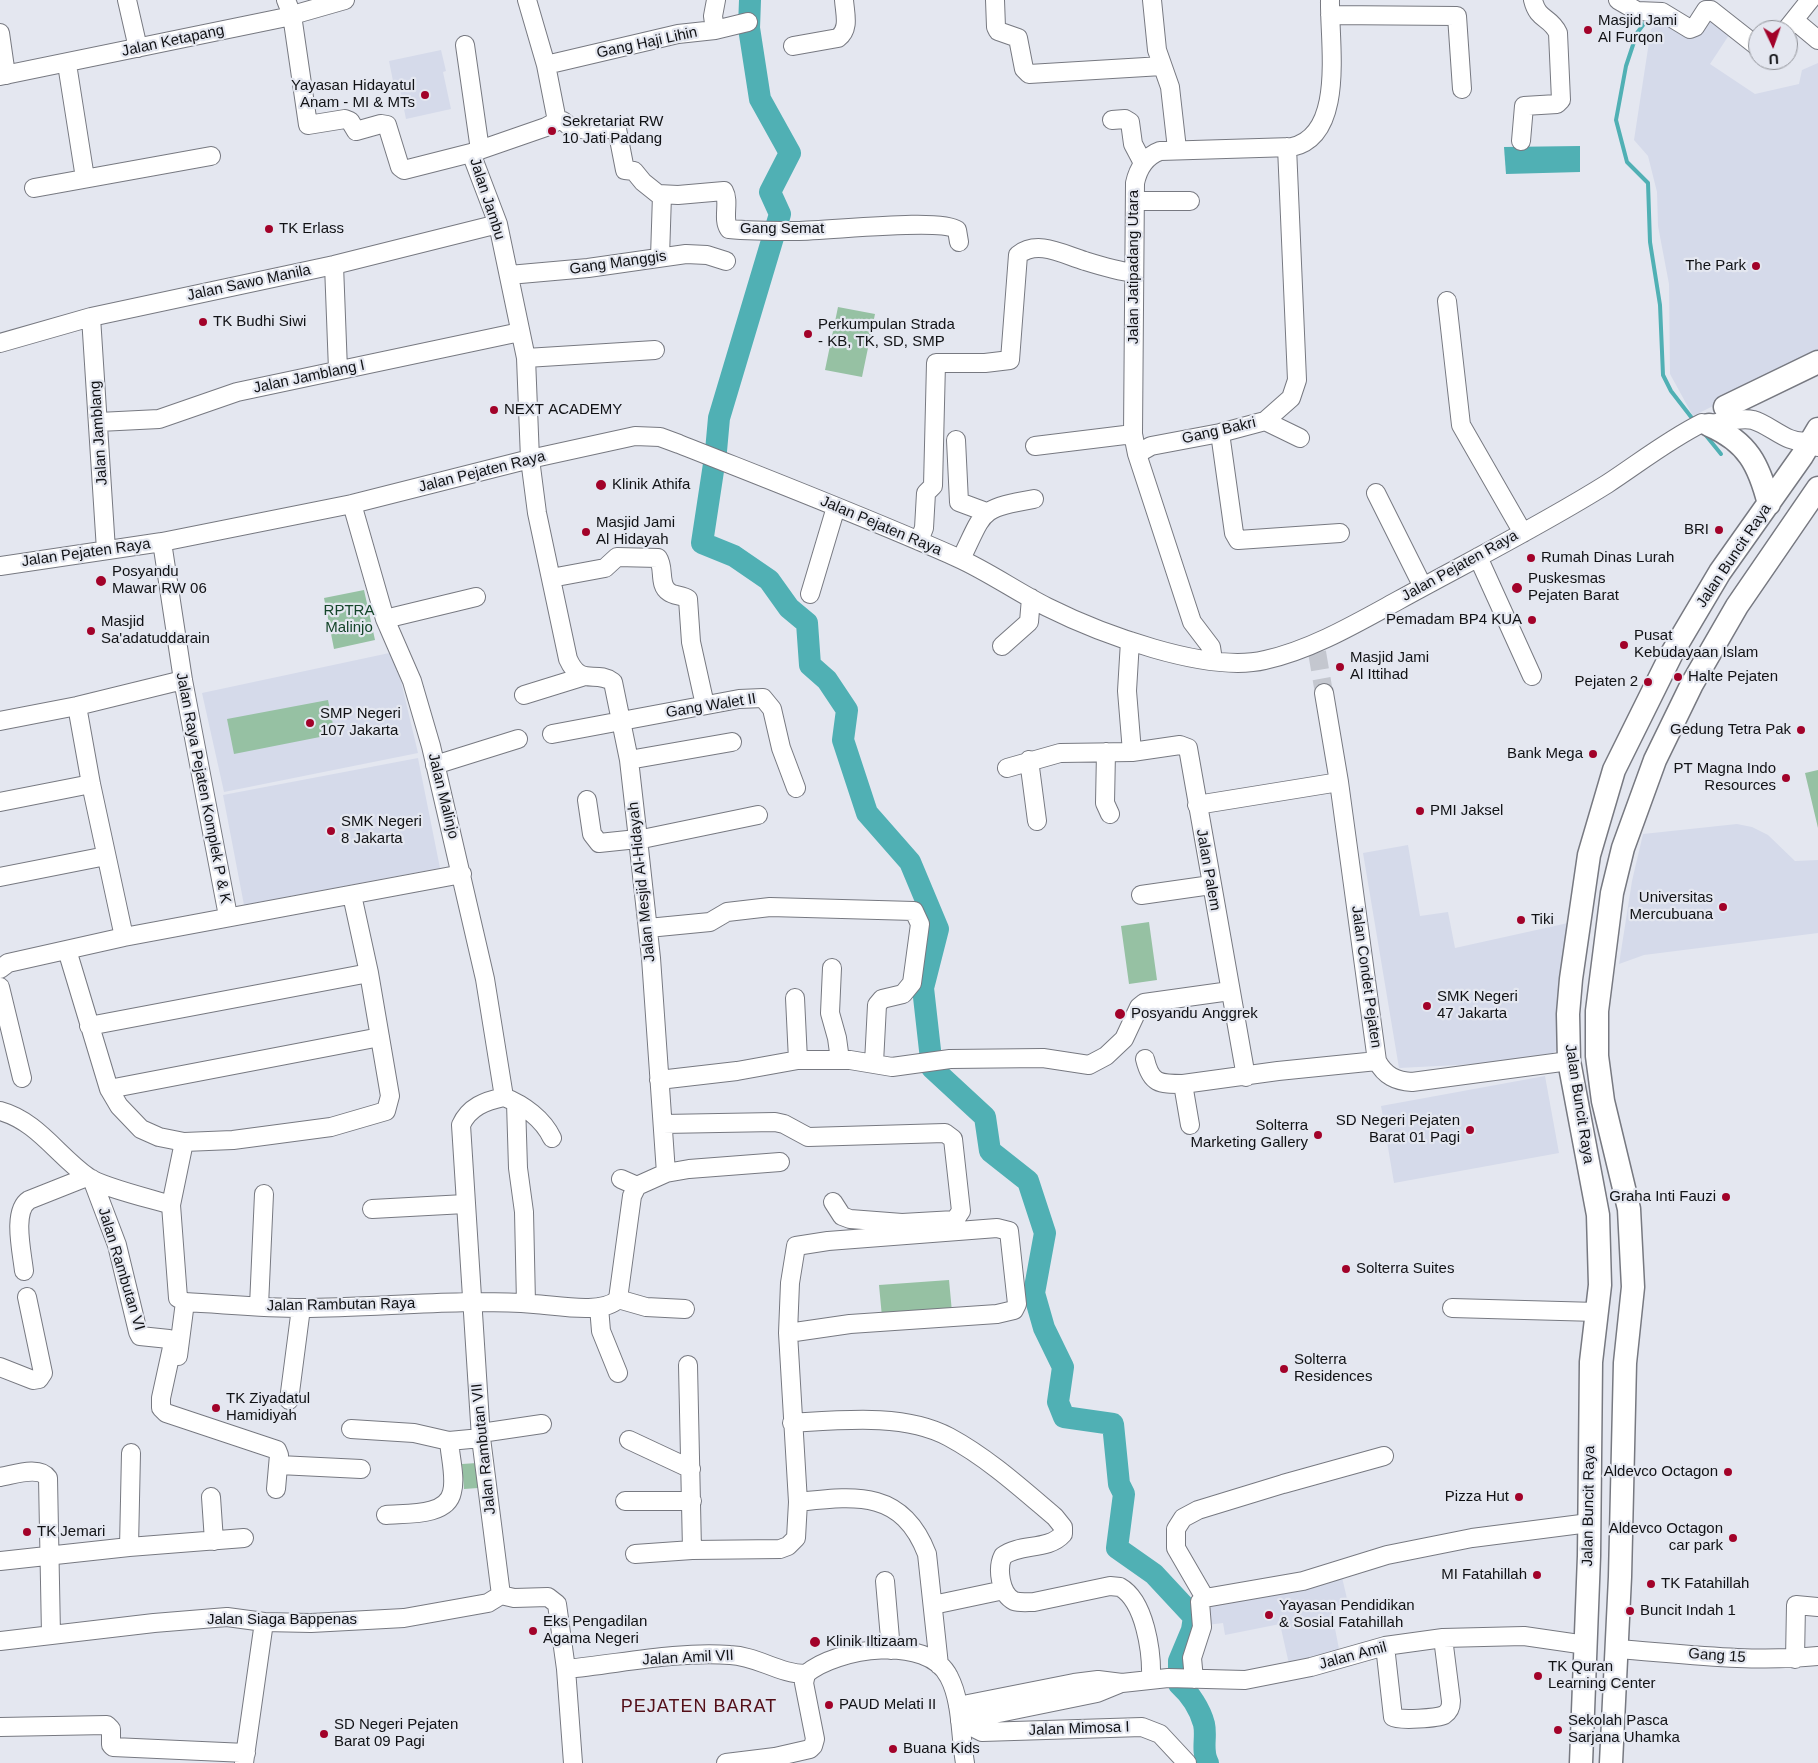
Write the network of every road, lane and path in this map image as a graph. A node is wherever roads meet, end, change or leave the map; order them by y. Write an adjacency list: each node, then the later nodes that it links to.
1 (127, 0): 22 (street)
2 (345, 0): 11 (street, Jalan Ketapang)
3 (526, 0): 24 (street)
4 (716, 0): 16 (street)
5 (844, 0): 21 (street)
6 (995, 0): 25 (street)
7 (1152, 0): 25 (street)
8 (1533, 0): 30 (street)
9 (1618, 0): 18 (street)
10 (1810, 0): 13 (street)
11 (289, 7): 22 (street, Jalan Ketapang); 33 (street)
12 (1330, 8): 27 (street); 31 (street)
13 (1794, 20)
14 (748, 22): 16 (street, Gang Haji Lihin)
15 (1798, 29): 19 (street)
16 (715, 30): 24 (street, Gang Haji Lihin)
17 (0, 33): 26 (street)
18 (1748, 39)
19 (1818, 40)
20 (465, 45): 33 (street)
21 (793, 46)
22 (138, 48): 23 (street, Jalan Ketapang)
23 (67, 64): 26 (street, Jalan Ketapang); 36 (street)
24 (546, 65): 29 (street)
25 (1162, 66): 32 (street)
26 (3, 76)
27 (1462, 89)
28 (1112, 120): 35 (street)
29 (557, 121): 33 (street, Jalan Jambu); 38 (street)
30 (1521, 141)
31 (1286, 147): 32 (street); 57 (street)
32 (1177, 149): 35 (street)
33 (476, 151): 41 (street, Jalan Jambu)
34 (211, 156): 36 (street)
35 (1143, 164): 39 (street, Jalan Jatipadang Utara)
36 (85, 178): 37 (street)
37 (34, 188)
38 (662, 195): 42 (street, Gang Semat); 43 (street)
39 (1135, 201): 40 (street); 46 (street, Jalan Jatipadang Utara)
40 (1190, 201)
41 (498, 224): 45 (street, Jalan Sawo Manila); 47 (street, Jalan Jambu)
42 (959, 242)
43 (660, 257): 44 (street, Gang Manggis); 47 (street, Gang Manggis)
44 (726, 261)
45 (334, 265): 49 (street, Jalan Sawo Manila); 55 (street)
46 (1134, 273): 61 (street, Jalan Jatipadang Utara); 78 (street)
47 (509, 275): 50 (street, Jalan Jambu)
48 (1447, 301): 77 (street)
49 (91, 317): 51 (street, Jalan Sawo Manila); 58 (street, Jalan Jamblang)
50 (520, 332): 53 (street, Jalan Jambu); 55 (street, Jalan Jamblang I)
51 (0, 343)
52 (655, 350): 53 (street)
53 (526, 358): 67 (street, Jalan Jambu)
54 (1818, 362): 56 (main road)
55 (338, 370): 58 (street, Jalan Jamblang I)
56 (1725, 406): 59 (street, Jalan Pejaten Raya); 64 (street)
57 (1265, 421): 60 (street, Gang Bakri); 62 (street, Gang Bakri)
58 (99, 422): 80 (street, Jalan Jamblang)
59 (1706, 424): 64 (street, Jalan Pejaten Raya); 73 (main road); 77 (street, Jalan Pejaten Raya)
60 (1220, 433): 66 (street, Gang Bakri); 76 (street)
61 (1133, 434): 65 (street); 66 (street, Jalan Jatipadang Utara)
62 (1300, 438)
63 (956, 440): 74 (street)
64 (1813, 440): 73 (main road, Jalan Buncit Raya)
65 (1035, 446)
66 (1137, 454): 90 (street, Jalan Jatipadang Utara)
67 (530, 459): 71 (street, Jalan Pejaten Raya); 72 (street, Jalan Pejaten Raya); 84 (street)
68 (1818, 488): 75 (main road, Jalan Buncit Raya)
69 (1376, 493): 85 (street)
70 (1034, 499): 74 (street)
71 (352, 504): 79 (street, Jalan Pejaten Raya); 89 (street, Jalan Malinjo)
72 (836, 507): 78 (street, Jalan Pejaten Raya); 86 (street)
73 (1766, 508): 145 (main road, Jalan Buncit Raya)
74 (986, 512): 82 (street)
75 (1802, 515): 156 (main road, Jalan Buncit Raya)
76 (1340, 532)
77 (1523, 532): 81 (street, Jalan Pejaten Raya)
78 (919, 541): 82 (street, Jalan Pejaten Raya)
79 (162, 542): 80 (street, Jalan Pejaten Raya); 97 (street, Jalan Raya Pejaten Komplek P & K)
80 (106, 550): 83 (street, Jalan Pejaten Raya)
81 (1478, 557): 85 (street, Jalan Pejaten Raya); 95 (street)
82 (961, 559): 88 (street, Jalan Pejaten Raya)
83 (0, 566)
84 (551, 578): 96 (street); 100 (street)
85 (1422, 587): 94 (street, Jalan Pejaten Raya)
86 (810, 594)
87 (476, 597): 89 (street)
88 (1031, 598): 91 (street, Jalan Pejaten Raya); 92 (street)
89 (385, 620): 111 (street, Jalan Malinjo)
90 (1192, 622): 93 (street, Jalan Jatipadang Utara); 94 (street, Jalan Jatipadang Utara)
91 (1130, 641): 93 (street, Jalan Pejaten Raya); 108 (street)
92 (1002, 646)
93 (1185, 655): 94 (street, Jalan Pejaten Raya)
94 (1213, 660)
95 (1532, 676)
96 (582, 677): 99 (street); 103 (street, Jalan Mesjid Al-Hidayah)
97 (183, 680): 101 (street); 129 (street, Jalan Raya Pejaten Komplek P & K)
98 (1324, 693): 113 (street, Jalan Condet Pejaten)
99 (524, 695)
100 (705, 705): 103 (street, Gang Walet II); 115 (street, Gang Walet II)
101 (77, 706): 102 (street); 114 (street)
102 (0, 720)
103 (622, 720): 104 (street, Gang Walet II); 109 (street, Jalan Mesjid Al-Hidayah)
104 (552, 734)
105 (518, 739): 111 (street)
106 (732, 742): 109 (street)
107 (1106, 752): 108 (street); 110 (street); 119 (street)
108 (1132, 752): 118 (street, Jalan Palem)
109 (629, 760): 122 (street, Jalan Mesjid Al-Hidayah)
110 (1030, 760): 112 (street); 121 (street)
111 (435, 765): 124 (street, Jalan Malinjo)
112 (1007, 768)
113 (1339, 782): 118 (street); 144 (street, Jalan Condet Pejaten)
114 (91, 784): 117 (street); 123 (street)
115 (796, 788)
116 (587, 800): 122 (street)
117 (0, 802)
118 (1197, 805): 126 (street, Jalan Palem)
119 (1110, 814)
120 (758, 815): 122 (street)
121 (1037, 821)
122 (638, 839): 130 (street, Jalan Mesjid Al-Hidayah)
123 (106, 856): 125 (street); 131 (street)
124 (462, 874): 128 (street); 152 (street, Jalan Malinjo)
125 (0, 878)
126 (1211, 885): 127 (street); 137 (street, Jalan Palem)
127 (1140, 894)
128 (352, 895): 129 (street); 135 (street)
129 (228, 916): 131 (street)
130 (648, 928): 146 (street); 149 (street, Jalan Mesjid Al-Hidayah)
131 (124, 936): 132 (street)
132 (67, 950): 134 (street); 139 (street)
133 (832, 968): 143 (street)
134 (0, 970)
135 (369, 973): 139 (street); 140 (street)
136 (0, 987): 148 (street)
137 (1230, 991): 146 (street); 147 (street, Jalan Palem)
138 (795, 998): 142 (street)
139 (89, 1026): 151 (street)
140 (380, 1037): 151 (street); 159 (street)
141 (1145, 1059): 150 (street)
142 (798, 1060): 143 (street); 149 (street)
143 (840, 1060): 146 (street)
144 (1377, 1061): 145 (street, Jalan Condet Pejaten); 147 (street)
145 (1569, 1061): 157 (main road, Jalan Buncit Raya)
146 (874, 1063)
147 (1246, 1077): 150 (street)
148 (22, 1078)
149 (659, 1080): 154 (street, Jalan Mesjid Al-Hidayah)
150 (1184, 1084): 155 (street)
151 (109, 1089): 159 (street)
152 (510, 1100): 158 (street); 165 (street, Jalan Rambutan VII); 173 (street, Jalan Malinjo)
153 (0, 1111): 162 (street)
154 (663, 1124): 161 (street, Jalan Mesjid Al-Hidayah); 164 (street)
155 (1190, 1125)
156 (1610, 1130): 157 (main road); 224 (main road, Jalan Buncit Raya)
157 (1583, 1136): 179 (main road, Jalan Buncit Raya)
158 (552, 1138)
159 (184, 1142): 166 (street)
160 (780, 1162): 161 (street)
161 (666, 1173): 170 (street)
162 (90, 1178): 166 (street); 168 (street); 194 (street, Jalan Rambutan VI)
163 (264, 1194): 174 (street)
164 (833, 1202)
165 (465, 1204): 167 (street); 172 (street, Jalan Rambutan VII)
166 (171, 1205): 171 (street)
167 (372, 1209)
168 (24, 1271)
169 (27, 1296): 182 (street)
170 (618, 1298): 175 (street); 178 (street)
171 (185, 1302): 174 (street, Jalan Rambutan Raya); 183 (street)
172 (471, 1303): 173 (street, Jalan Rambutan Raya); 176 (street, Jalan Rambutan Raya); 189 (street, Jalan Rambutan VII)
173 (526, 1303): 175 (street, Jalan Rambutan Raya)
174 (259, 1306): 176 (street, Jalan Rambutan Raya)
175 (599, 1307): 184 (street)
176 (301, 1308): 185 (street)
177 (1452, 1308): 179 (street)
178 (685, 1309)
179 (1597, 1312): 204 (main road, Jalan Buncit Raya)
180 (788, 1333): 180 (street); 186 (street)
181 (688, 1365): 196 (street)
182 (0, 1367)
183 (177, 1367)
184 (618, 1373)
185 (290, 1400)
186 (792, 1423): 202 (street); 213 (street)
187 (542, 1424): 189 (street)
188 (351, 1429): 191 (street)
189 (481, 1436): 191 (street); 214 (street, Jalan Rambutan VII)
190 (629, 1440): 196 (street)
191 (449, 1441): 203 (street)
192 (131, 1453): 207 (street)
193 (1384, 1456): 215 (street)
194 (279, 1465): 195 (street); 198 (street)
195 (361, 1469)
196 (691, 1469): 201 (street)
197 (0, 1477): 210 (street)
198 (276, 1489)
199 (211, 1497): 206 (street)
200 (626, 1500): 201 (street)
201 (692, 1502): 208 (street)
202 (798, 1502): 208 (street); 216 (street)
203 (386, 1515)
204 (1589, 1523): 215 (street); 222 (main road, Jalan Buncit Raya)
205 (244, 1538): 206 (street)
206 (214, 1541): 207 (street)
207 (129, 1547): 210 (street)
208 (692, 1550): 209 (street)
209 (635, 1554)
210 (50, 1555): 211 (street); 219 (street)
211 (0, 1561)
212 (885, 1581): 225 (street)
213 (1004, 1590): 216 (street); 231 (street)
214 (501, 1595): 218 (street, Jalan Siaga Bappenas); 229 (street)
215 (1205, 1598): 232 (street)
216 (933, 1605): 228 (street)
217 (1818, 1607): 227 (street)
218 (264, 1622): 219 (street, Jalan Siaga Bappenas); 236 (street)
219 (51, 1635): 221 (street, Jalan Siaga Bappenas)
220 (1443, 1638): 222 (street, Jalan Amil); 223 (street, Jalan Amil); 223 (street)
221 (0, 1642)
222 (1586, 1645): 241 (main road, Jalan Buncit Raya)
223 (1385, 1646): 232 (street, Jalan Amil)
224 (1617, 1649): 227 (street, Gang 15); 242 (main road, Jalan Buncit Raya)
225 (891, 1650): 228 (street); 230 (street)
226 (1818, 1656): 227 (street, Gang 15)
227 (1795, 1659)
228 (939, 1665): 233 (street)
229 (566, 1669): 230 (street, Jalan Amil VII); 237 (street)
230 (806, 1674): 238 (street)
231 (1160, 1678): 232 (street, Jalan Amil); 234 (street, Jalan Amil)
232 (1191, 1679)
233 (959, 1713): 234 (street, Jalan Amil); 239 (street)
234 (979, 1717): 239 (street); 240 (street, Jalan Mimosa I)
235 (0, 1727): 236 (street)
236 (245, 1758)
237 (573, 1763)
238 (726, 1763)
239 (966, 1763)
240 (1187, 1763)
241 (1582, 1763)
242 (1611, 1763)

